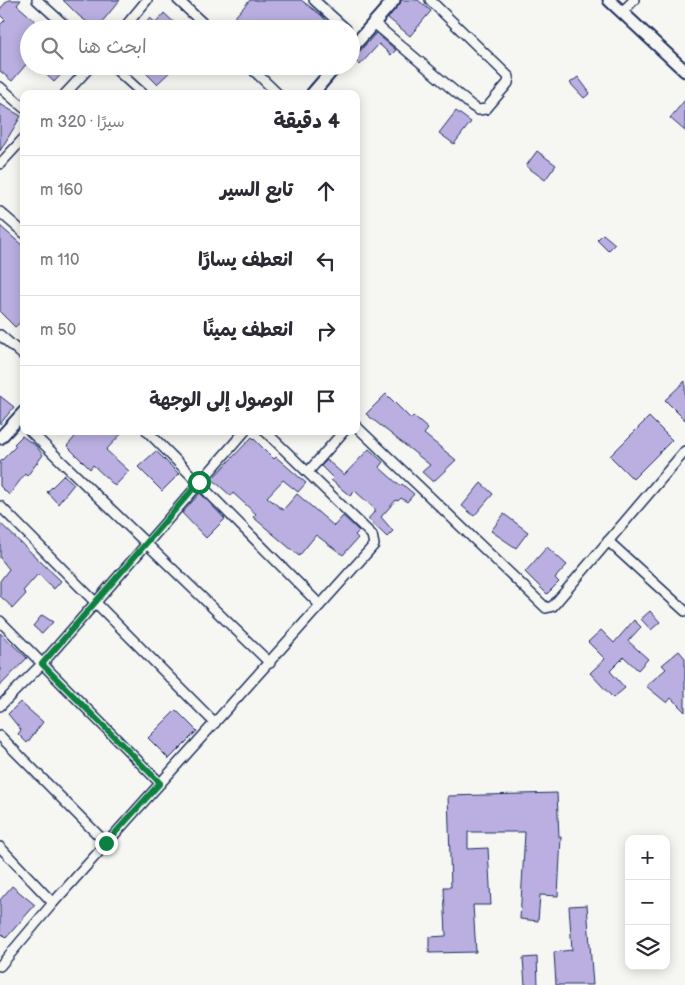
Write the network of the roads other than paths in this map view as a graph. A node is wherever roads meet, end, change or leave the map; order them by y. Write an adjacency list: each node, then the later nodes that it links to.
1 (36, 0): 10 (street)
2 (147, 0): 11 (street)
3 (178, 0): 12 (street)
4 (314, 0): 13 (street)
5 (394, 0): 14 (street)
6 (430, 0): 14 (street)
7 (609, 0): 9 (street)
8 (634, 0): 9 (street)
9 (622, 12): 16 (street)
10 (59, 20)
11 (130, 20)
12 (199, 20)
13 (336, 20)
14 (374, 23): 15 (street)
15 (360, 33)
16 (685, 71)
17 (82, 75): 22 (street)
18 (122, 75): 23 (street)
19 (258, 75): 24 (street)
20 (328, 75): 25 (street)
21 (0, 87): 26 (street)
22 (69, 90)
23 (139, 90)
24 (274, 90)
25 (315, 90)
26 (20, 104)
27 (20, 142): 28 (street)
28 (0, 164)
29 (0, 212): 30 (street)
30 (20, 230)
31 (0, 335): 32 (street)
32 (20, 352)
33 (20, 421): 40 (street)
34 (360, 430): 46 (street)
35 (34, 435): 45 (street)
36 (151, 435): 43 (street)
37 (241, 435): 43 (street)
38 (270, 435): 42 (street)
39 (340, 435): 42 (street)
40 (0, 438)
41 (685, 451): 46 (street)
42 (308, 472): 48 (street)
43 (199, 482): 45 (street); 48 (street)
44 (0, 506): 47 (street)
45 (146, 541): 47 (street); 51 (street)
46 (608, 541): 49 (street)
47 (94, 602): 52 (street); 54 (street)
48 (320, 605): 51 (street)
49 (685, 611)
50 (0, 622): 52 (street)
51 (270, 663): 54 (street)
52 (42, 664): 53 (street); 56 (street)
53 (0, 706)
54 (215, 723): 56 (street)
55 (0, 736): 57 (street)
56 (160, 783): 57 (street)
57 (106, 843): 59 (street)
58 (0, 847): 59 (street)
59 (53, 903): 60 (street)
60 (1, 962)

